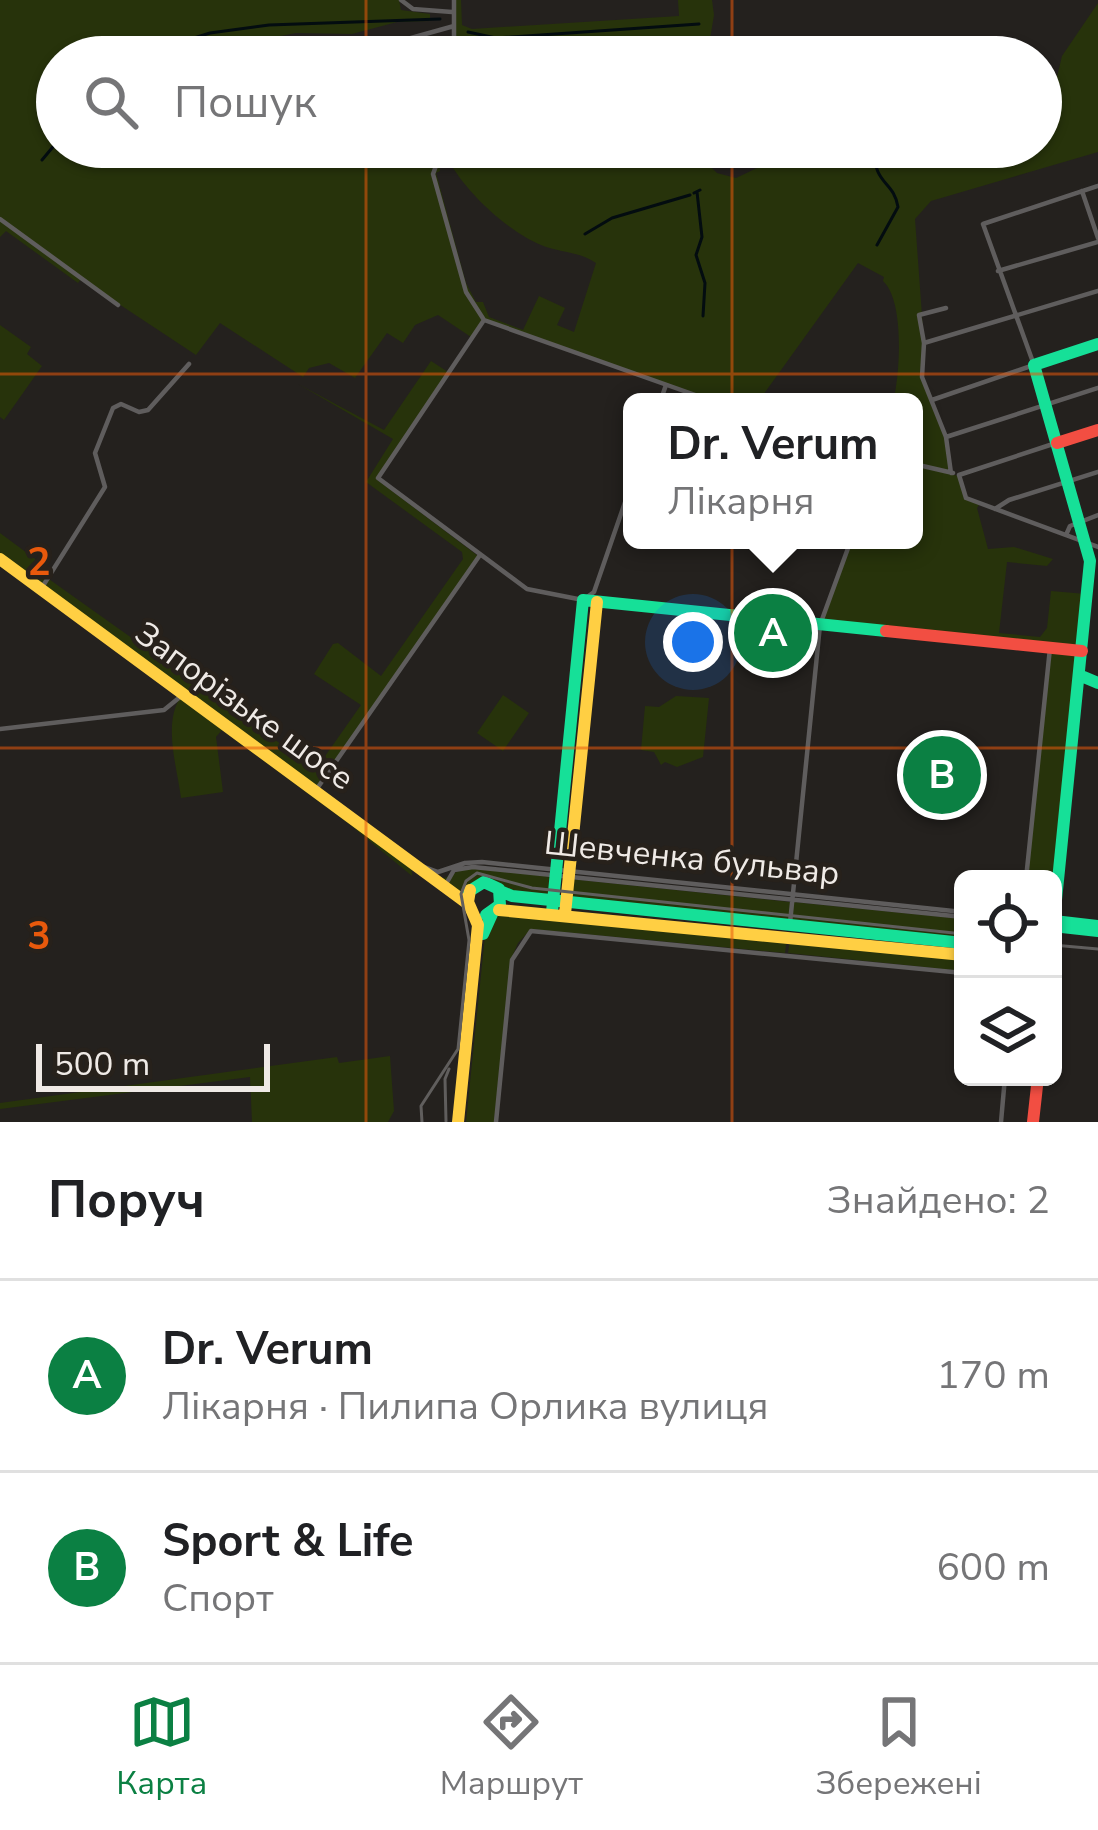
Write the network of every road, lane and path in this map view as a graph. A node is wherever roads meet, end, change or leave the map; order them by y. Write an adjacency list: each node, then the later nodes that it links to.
1 (401, 0): 3 (street)
2 (454, 0): 4 (street)
3 (443, 12): 4 (street); 5 (street)
4 (454, 12): 5 (street)
5 (451, 27): 6 (street); 7 (street)
6 (419, 36)
7 (450, 36)
8 (435, 168): 18 (street)
9 (1098, 186): 10 (street)
10 (1082, 191): 12 (street); 13 (street)
11 (0, 219): 15 (street)
12 (1098, 240): 13 (street)
13 (998, 271): 17 (street)
14 (1098, 291): 17 (street)
15 (118, 305)
16 (946, 308): 19 (street)
17 (1017, 316): 19 (street); 22 (street)
18 (484, 320): 23 (street); 43 (street)
19 (924, 343): 27 (street)
20 (1098, 344): 22 (main road)
21 (189, 364): 45 (street)
22 (1034, 365): 27 (street); 28 (main road)
23 (666, 385): 25 (street); 26 (street)
24 (1098, 388): 28 (street)
25 (663, 393)
26 (689, 393)
27 (932, 400): 30 (street)
28 (1046, 405): 30 (street); 31 (main road)
29 (1098, 430): 31 (main road)
30 (946, 437): 34 (street)
31 (1058, 443): 34 (street); 35 (main road)
32 (923, 466): 34 (street)
33 (1098, 472): 35 (street)
34 (955, 474): 37 (street)
35 (1069, 481): 37 (street); 39 (main road)
36 (623, 507): 46 (street)
37 (995, 508): 40 (street)
38 (1098, 514): 39 (street)
39 (1081, 520): 40 (street); 41 (main road)
40 (1066, 535): 41 (street)
41 (1093, 544): 49 (main road)
42 (848, 549): 47 (street)
43 (480, 555): 46 (street); 54 (street)
44 (0, 559): 45 (main road, Запорізьке шосе)
45 (41, 589): 52 (main road, Запорізьке шосе)
46 (591, 598): 47 (main road); 58 (main road)
47 (820, 625): 48 (main road); 61 (street)
48 (1050, 648): 49 (main road); 56 (street)
49 (1082, 651): 50 (main road)
50 (1079, 675): 51 (main road); 57 (main road)
51 (1098, 683)
52 (183, 693): 53 (street); 54 (main road, Запорізьке шосе)
53 (0, 730)
54 (316, 790): 55 (main road, Запорізьке шосе)
55 (419, 865): 58 (street, Шевченка бульвар); 59 (main road, Запорізьке шосе)
56 (1027, 870)
57 (1059, 870)
58 (562, 874): 59 (street, Шевченка бульвар); 61 (street, Шевченка бульвар); 63 (main road)
59 (446, 884): 62 (main road, Запорізьке шосе)
60 (499, 889): 62 (main road); 63 (main road, Шевченка бульвар); 64 (main road)
61 (792, 898): 65 (street, Шевченка бульвар); 68 (street)
62 (467, 899): 64 (main road); 75 (main road)
63 (559, 907): 64 (main road, Шевченка бульвар); 68 (main road, Шевченка бульвар)
64 (494, 912): 75 (main road)
65 (954, 914)
66 (1062, 926): 67 (main road)
67 (1098, 928)
68 (789, 931): 69 (main road, Шевченка бульвар); 70 (main road, Шевченка бульвар); 71 (street)
69 (954, 942)
70 (954, 954)
71 (787, 955): 72 (street); 76 (street)
72 (954, 972)
73 (1005, 1086): 77 (street)
74 (1037, 1086): 78 (main road)
75 (461, 1122)
76 (496, 1122)
77 (1001, 1122)
78 (1033, 1122)

